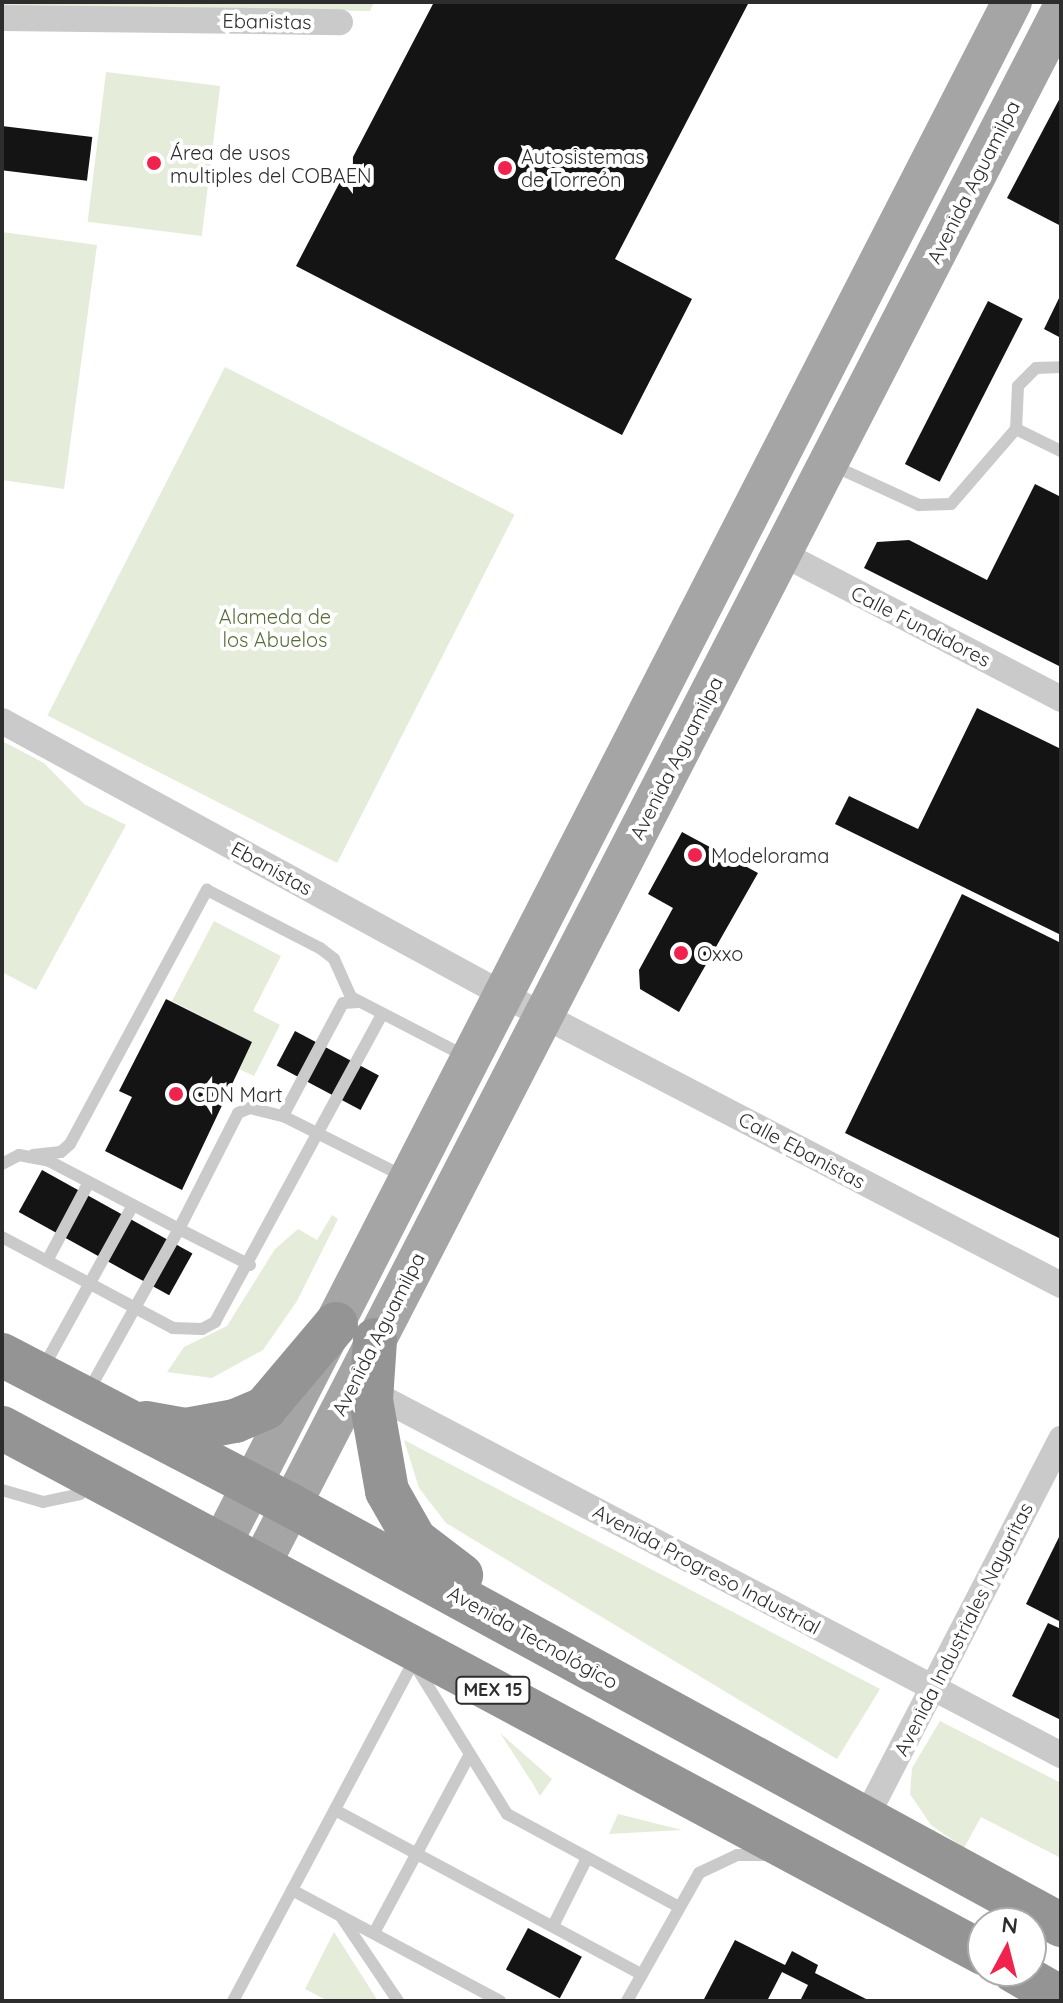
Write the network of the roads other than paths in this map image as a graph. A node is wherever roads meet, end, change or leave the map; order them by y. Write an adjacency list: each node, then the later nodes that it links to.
1 (1012, 2): 7 (main road)
2 (1061, 11): 9 (main road, Avenida Aguamilpa)
3 (2, 18): 4 (street, Ebanistas)
4 (340, 22)
5 (1061, 367): 6 (lane)
6 (1016, 429): 8 (lane); 9 (lane)
7 (784, 448): 10 (main road); 11 (main road)
8 (1061, 451)
9 (828, 463): 10 (main road, Avenida Aguamilpa)
10 (781, 553): 11 (main road); 12 (street, Calle Fundidores); 17 (main road, Avenida Aguamilpa)
11 (710, 593): 14 (main road)
12 (1061, 699)
13 (2, 721): 14 (street, Ebanistas)
14 (504, 995): 17 (street, Ebanistas); 18 (main road)
15 (359, 1002): 16 (lane); 19 (lane); 21 (lane)
16 (382, 1014): 18 (lane); 20 (lane)
17 (543, 1015): 31 (street, Calle Ebanistas); 34 (main road, Avenida Aguamilpa)
18 (471, 1059): 23 (main road)
19 (283, 1116): 20 (lane); 26 (lane)
20 (320, 1135): 23 (lane); 29 (lane)
21 (33, 1155): 22 (lane); 24 (lane)
22 (2, 1164)
23 (409, 1180): 33 (main road)
24 (89, 1182): 25 (lane); 28 (lane)
25 (133, 1205): 26 (lane); 30 (lane)
26 (179, 1229): 29 (lane); 32 (lane)
27 (2, 1237): 28 (lane)
28 (47, 1261): 30 (lane)
29 (250, 1265): 32 (lane)
30 (89, 1284): 32 (lane); 36 (lane)
31 (1061, 1285)
32 (135, 1308): 38 (lane)
33 (336, 1324): 39 (highway); 43 (main road)
34 (375, 1340): 37 (highway)
35 (2, 1355): 36 (highway, Avenida Tecnológico)
36 (40, 1375): 38 (highway, Avenida Tecnológico)
37 (362, 1387): 45 (main road, Avenida Aguamilpa); 49 (highway); 50 (street, Avenida Progreso Industrial)
38 (84, 1398): 39 (highway, Avenida Tecnológico)
39 (124, 1419): 43 (highway, Avenida Tecnológico)
40 (2, 1428): 42 (highway, MEX 15)
41 (1061, 1439): 50 (street, Avenida Industriales Nayaritas)
42 (94, 1477): 44 (lane); 46 (highway, MEX 15)
43 (252, 1486): 45 (highway, Avenida Tecnológico); 46 (main road)
44 (2, 1490)
45 (290, 1505): 47 (main road, Avenida Aguamilpa); 49 (highway, Avenida Tecnológico)
46 (221, 1545): 47 (highway, MEX 15)
47 (260, 1566): 48 (highway, MEX 15)
48 (416, 1656): 51 (lane); 53 (lane); 57 (highway, MEX 15)
49 (624, 1687): 54 (highway, Avenida Tecnológico)
50 (932, 1689): 52 (street, Avenida Progreso Industrial); 54 (street, Avenida Industriales Nayaritas)
51 (470, 1754): 55 (lane); 56 (lane)
52 (1061, 1755)
53 (335, 1810): 55 (lane); 58 (lane)
54 (865, 1819): 61 (highway, Avenida Tecnológico)
55 (417, 1854): 62 (lane); 63 (lane)
56 (587, 1858): 59 (lane); 62 (lane)
57 (828, 1870): 59 (lane); 64 (highway, MEX 15)
58 (292, 1890): 60 (lane); 68 (lane)
59 (677, 1906): 65 (lane)
60 (340, 1915): 63 (lane); 69 (lane)
61 (1061, 1925)
62 (553, 1926): 65 (lane)
63 (374, 1933): 70 (lane)
64 (967, 1944)
65 (641, 1974): 71 (lane)
66 (1042, 1987): 67 (highway)
67 (1061, 1998)
68 (233, 2001)
69 (398, 2001)
70 (500, 2001)
71 (627, 2001)

